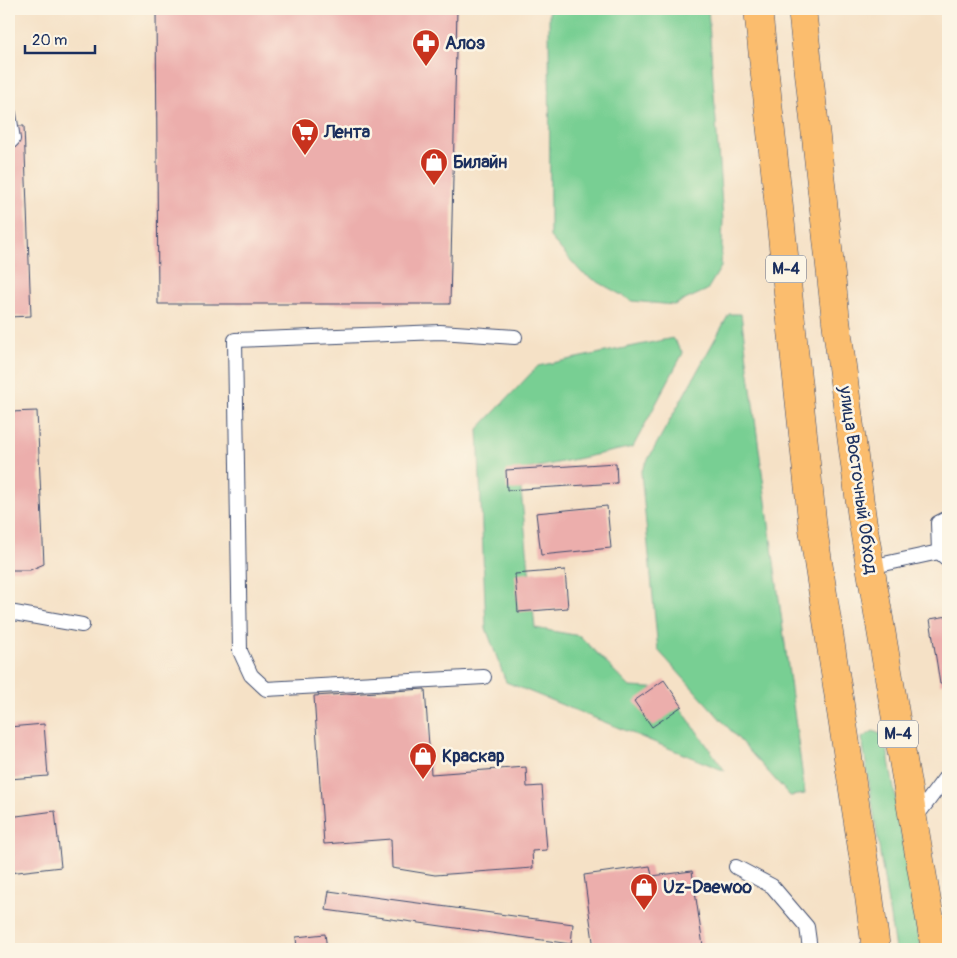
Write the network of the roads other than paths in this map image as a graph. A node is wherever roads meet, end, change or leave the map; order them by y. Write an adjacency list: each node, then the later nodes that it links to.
1 (758, 9): 16 (highway, М-4)
2 (802, 9): 8 (highway, улица Восточный Обход / М-4)
3 (9, 114): 4 (lane)
4 (9, 143)
5 (515, 337): 11 (lane)
6 (948, 518): 7 (lane)
7 (945, 553): 8 (lane)
8 (870, 567): 13 (highway, улица Восточный Обход / М-4)
9 (9, 612): 10 (lane)
10 (82, 625)
11 (484, 676)
12 (948, 774): 13 (lane)
13 (913, 822): 17 (highway, улица Восточный Обход / М-4)
14 (736, 867): 15 (lane)
15 (810, 949)
16 (876, 949)
17 (935, 949)

